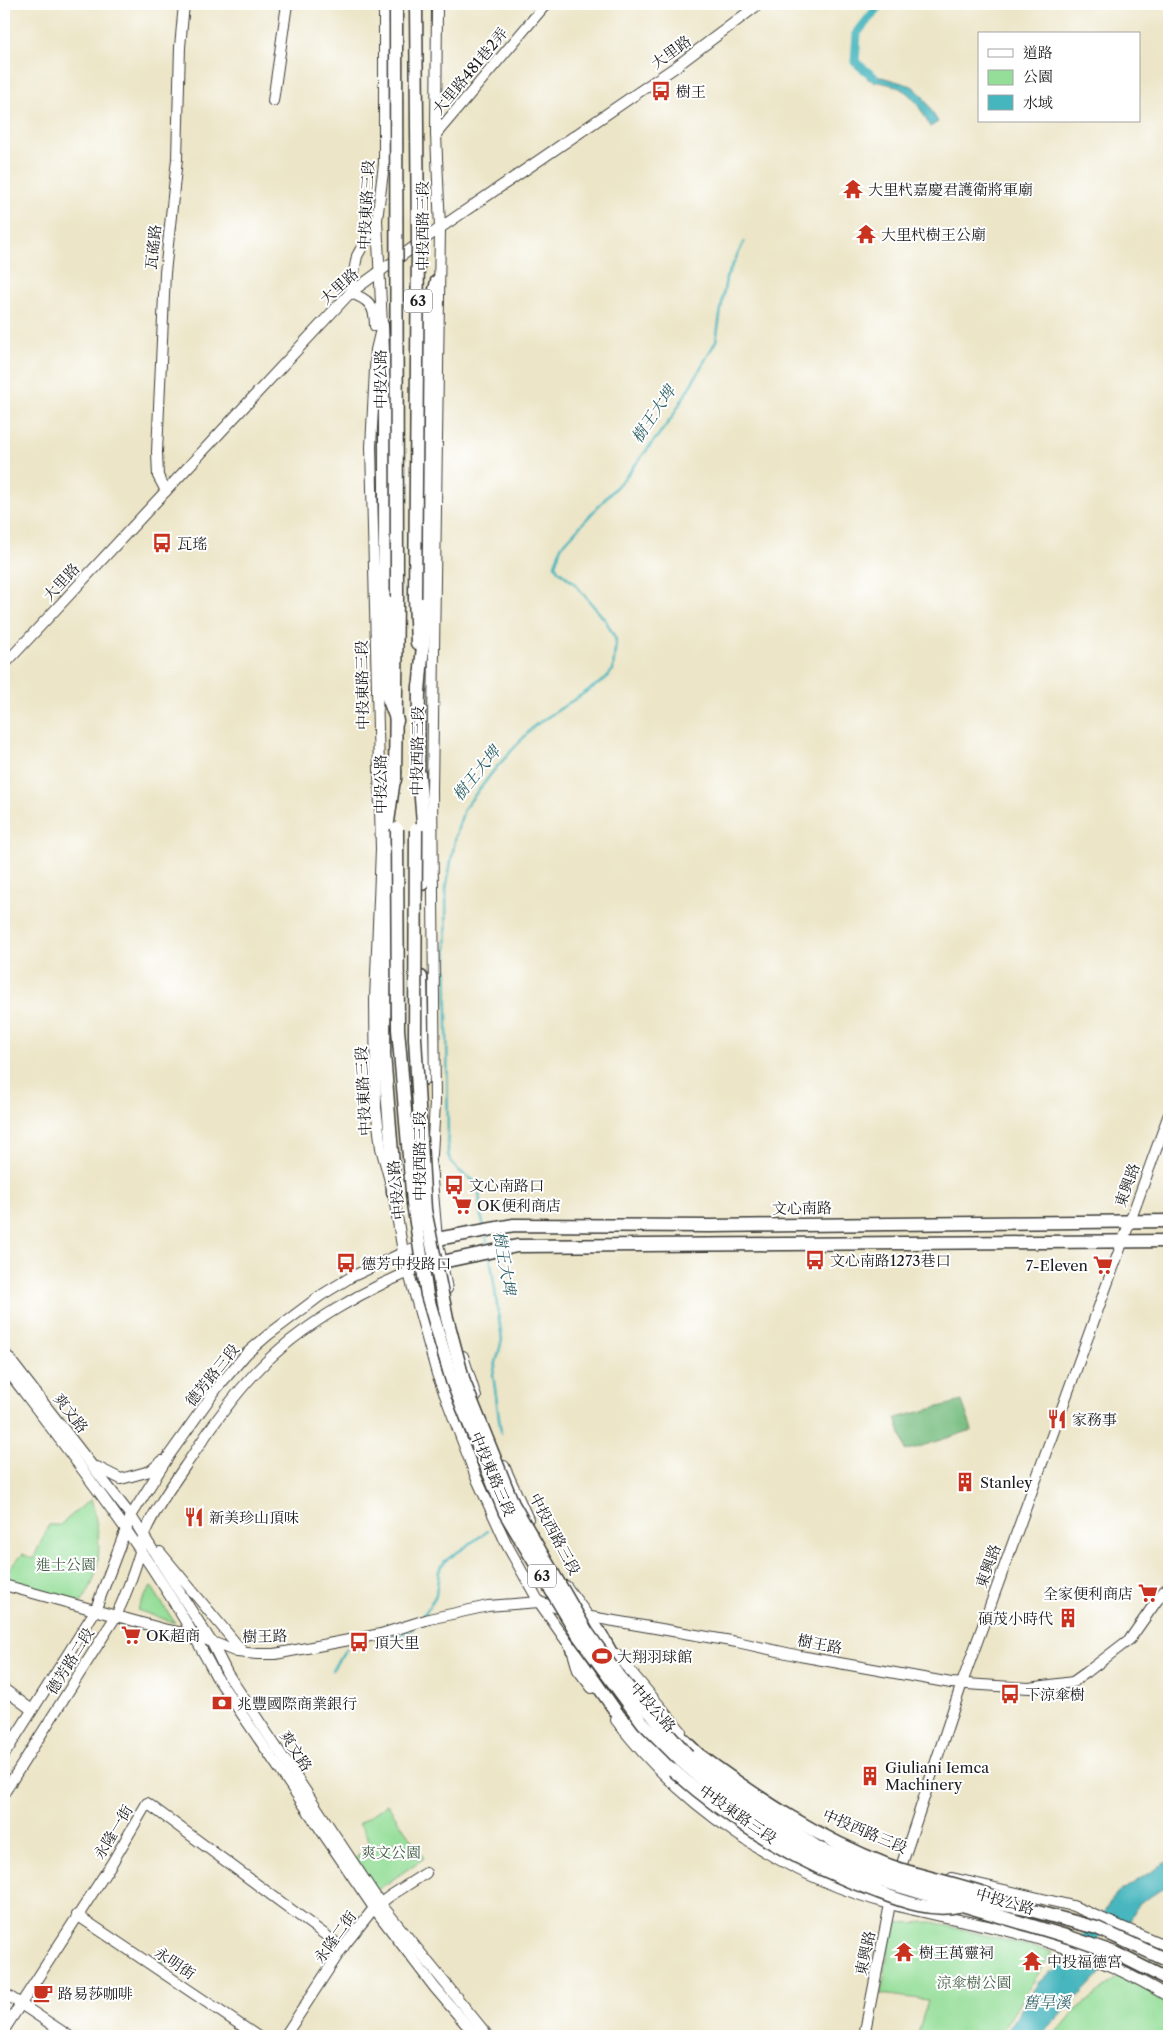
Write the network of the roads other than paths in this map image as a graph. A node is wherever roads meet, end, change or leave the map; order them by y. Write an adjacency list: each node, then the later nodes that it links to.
1 (184, 4): 18 (street, 瓦磘路)
2 (287, 4): 9 (street)
3 (384, 4): 11 (street, 中投東路三段)
4 (396, 4): 21 (main road, 中投公路 / 63, bridge)
5 (416, 4): 20 (main road, 中投公路 / 63, bridge)
6 (437, 4): 10 (street, 中投西路三段)
7 (546, 4): 10 (street, 大里路481巷2弄)
8 (759, 4): 12 (street, 大里路)
9 (273, 101)
10 (436, 134): 12 (street, 中投西路三段)
11 (378, 220): 13 (street, 中投東路三段); 15 (street)
12 (440, 228): 13 (street, 大里路); 14 (street, 中投西路三段)
13 (379, 272): 15 (street, 大里路); 16 (street, 中投東路三段)
14 (437, 281): 20 (main road); 25 (street, 中投西路三段)
15 (350, 293): 17 (street); 18 (street, 大里路)
16 (382, 325): 17 (street, 中投東路三段); 21 (main road)
17 (376, 350): 26 (street, 中投東路三段)
18 (166, 491): 19 (street, 大里路)
19 (4, 665)
20 (419, 692): 23 (main road, 中投公路 / 63)
21 (397, 721): 22 (main road, 中投公路 / 63)
22 (395, 772): 26 (main road); 65 (main road, 中投公路 / 63, bridge)
23 (419, 774): 25 (main road); 66 (main road, 中投公路 / 63, bridge)
24 (1169, 1114): 27 (street, 東興路)
25 (431, 1176): 29 (street, 中投西路三段)
26 (393, 1192): 32 (street, 中投東路三段)
27 (1130, 1220): 28 (main road, 文心南路); 29 (main road, 文心南路); 30 (street, 東興路)
28 (1169, 1220)
29 (437, 1239): 32 (street, 德芳路三段); 33 (street, 中投西路三段)
30 (1122, 1241): 31 (main road); 33 (main road); 56 (street, 東興路)
31 (1169, 1241)
32 (403, 1252): 34 (street, 中投東路三段); 37 (street, 德芳路三段)
33 (442, 1262): 34 (street); 39 (street, 中投西路三段)
34 (408, 1273): 41 (street, 中投東路三段); 43 (street)
35 (4, 1352): 38 (street, 爽文路)
36 (4, 1366): 42 (street, 爽文路)
37 (170, 1454): 38 (street); 40 (street, 德芳路三段)
38 (92, 1464): 40 (street, 爽文路)
39 (522, 1508): 41 (street); 50 (street, 中投西路三段)
40 (131, 1516): 42 (street, 德芳路三段); 43 (street, 爽文路)
41 (495, 1520): 47 (street, 中投東路三段)
42 (126, 1528): 44 (street, 爽文路); 48 (street, 德芳路三段)
43 (144, 1535): 44 (street, 德芳路二段); 53 (street, 爽文路); 55 (street)
44 (140, 1549): 49 (street, 德芳路二段); 52 (street, 爽文路)
45 (4, 1585): 48 (street, 樹王路)
46 (1169, 1587): 56 (street, 樹王路)
47 (539, 1602): 50 (street, 樹王路); 54 (street, 中投東路三段); 55 (street, 樹王路)
48 (95, 1610): 49 (street, 樹王路); 58 (street, 德芳路二段)
49 (116, 1616): 52 (street, 樹王路); 60 (street, 德芳路二段)
50 (589, 1618): 51 (street, 中投西路三段); 56 (street, 樹王路)
51 (600, 1633): 61 (street, 中投西路三段); 66 (main road, bridge)
52 (195, 1635): 53 (street, 樹王路); 64 (street, 爽文路)
53 (212, 1643): 55 (street, 樹王路); 64 (street, 爽文路)
54 (572, 1649): 63 (street, 中投東路三段); 65 (main road, bridge)
55 (243, 1652)
56 (962, 1683): 61 (street, 東興路)
57 (4, 1689): 58 (street)
58 (32, 1710): 59 (street, 德芳路二段)
59 (4, 1755)
60 (4, 1793)
61 (901, 1864): 63 (street, 東興路); 68 (street, 中投西路三段)
62 (426, 1873): 64 (street, 永隆二街)
63 (890, 1904): 73 (street, 中投東路三段); 81 (street, 東興路)
64 (377, 1906): 69 (street, 永隆二街); 79 (street, 爽文路); 80 (street, 爽文路)
65 (962, 1906): 71 (main road, 中投公路 / 63, bridge)
66 (1026, 1909): 70 (main road, 中投公路 / 63, bridge)
67 (77, 1915): 69 (street, 永隆一街); 74 (street, 永隆一街); 77 (street, 永明街)
68 (1169, 1947)
69 (343, 1948): 78 (street, 永隆二街)
70 (1169, 1961)
71 (1169, 1980)
72 (4, 1993): 74 (street)
73 (1169, 1997)
74 (21, 2004): 75 (street, 永隆一街); 76 (street)
75 (4, 2030)
76 (70, 2036)
77 (257, 2036)
78 (285, 2036)
79 (476, 2036)
80 (488, 2036)
81 (864, 2036)

